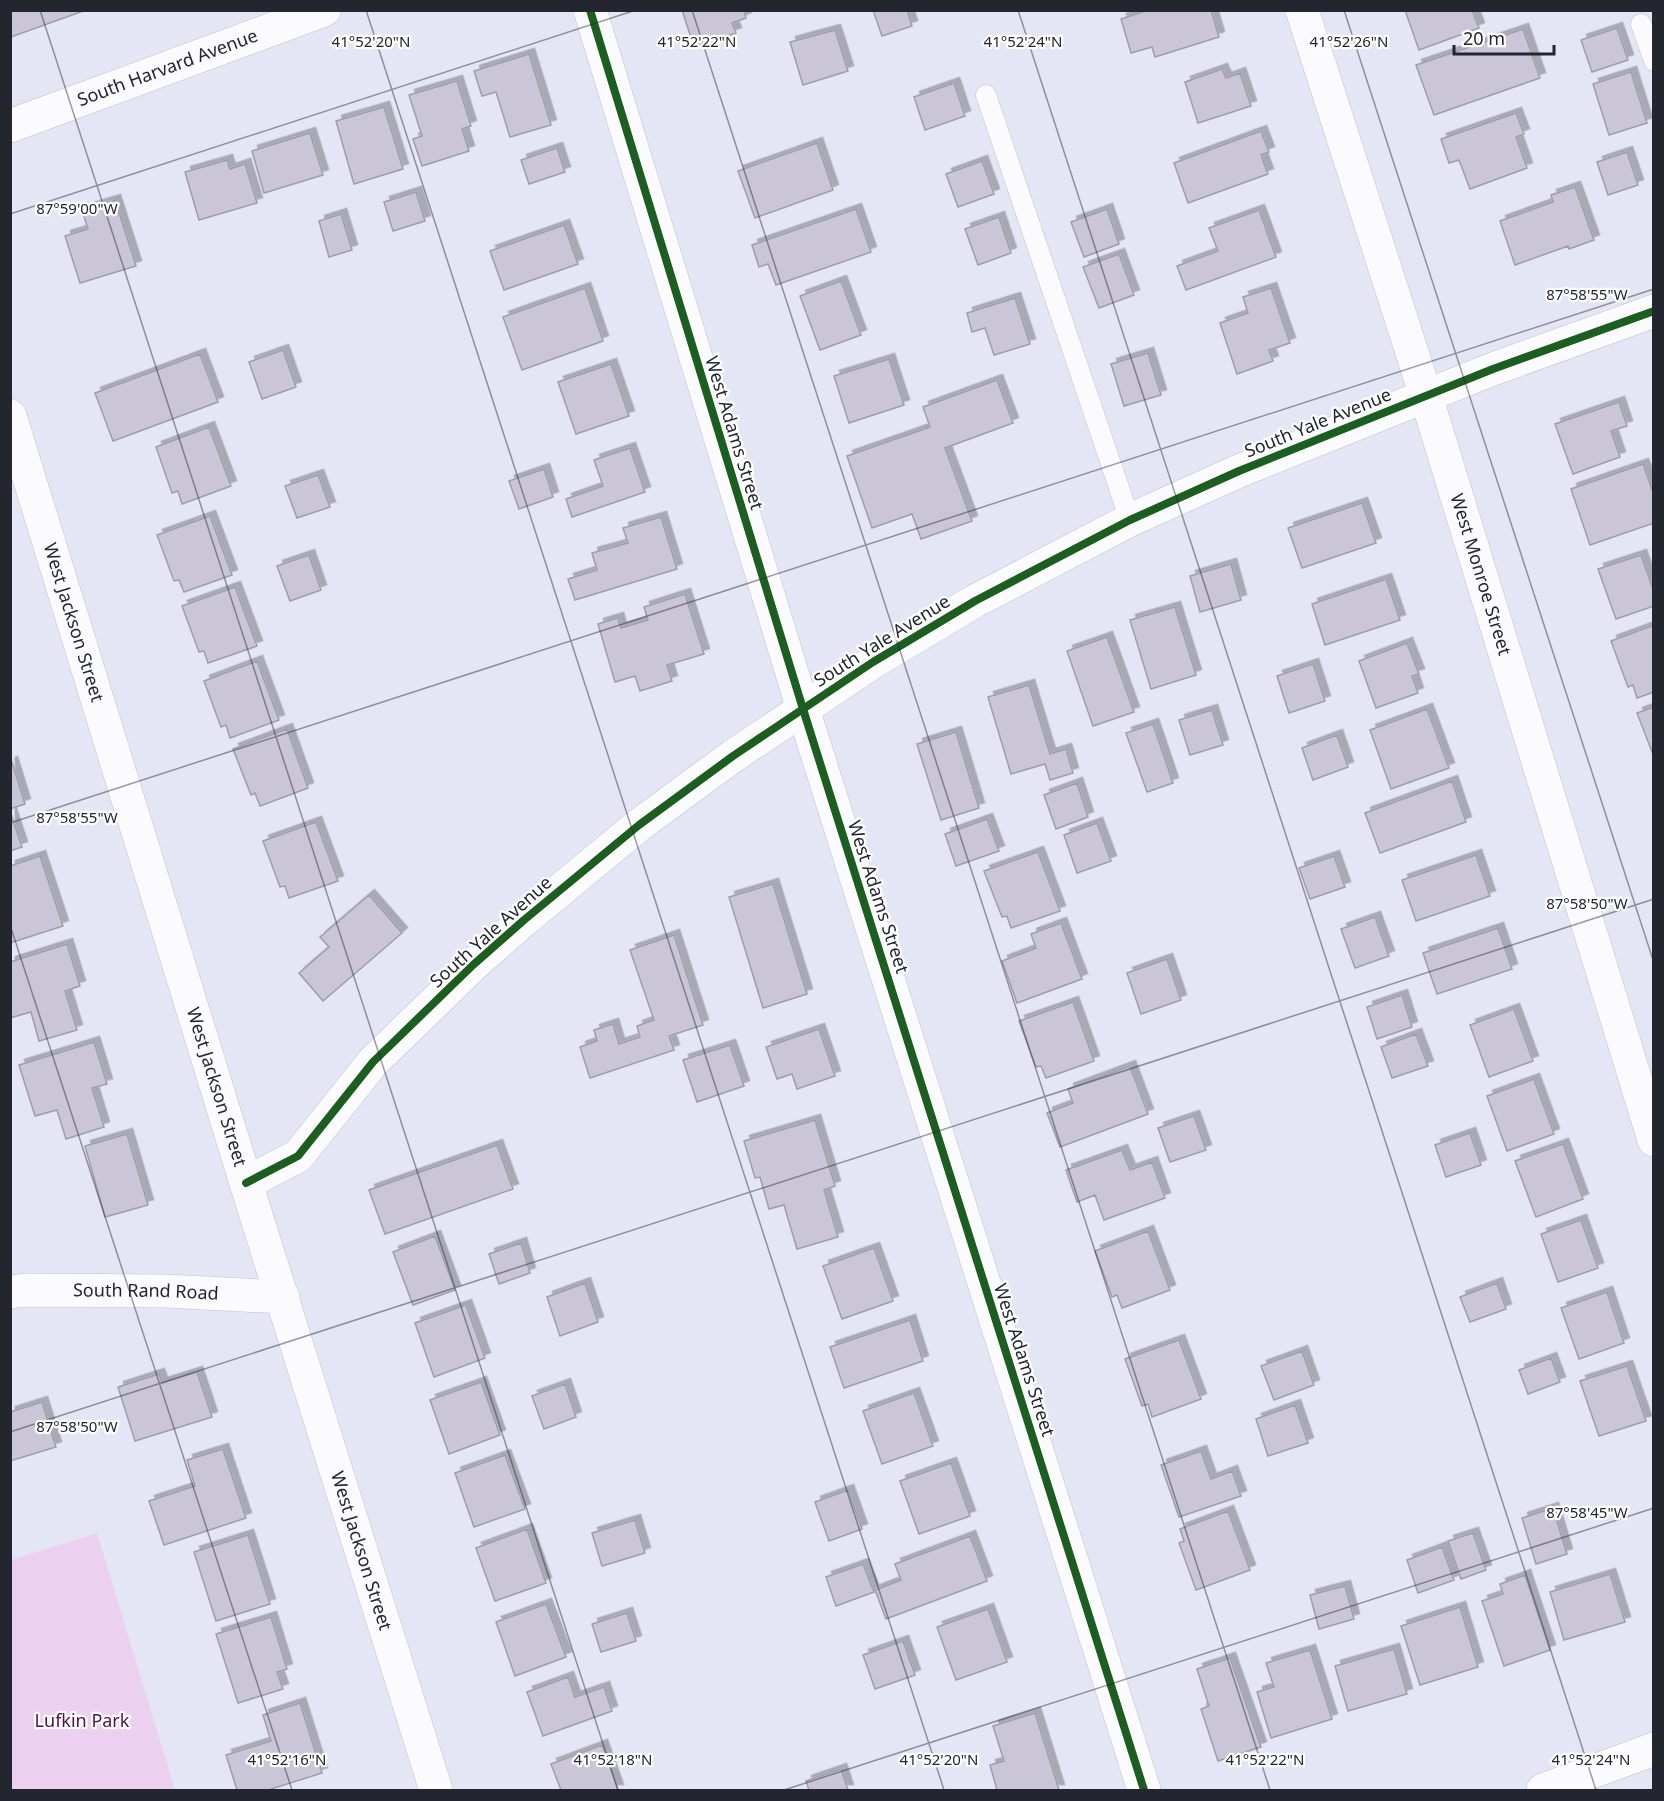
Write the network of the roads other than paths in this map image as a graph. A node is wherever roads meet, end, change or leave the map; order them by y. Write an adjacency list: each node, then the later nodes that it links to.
1 (324, 10): 7 (street, South Harvard Avenue)
2 (590, 10): 12 (street, West Adams Street)
3 (1302, 10): 9 (street, West Monroe Street)
4 (1641, 24): 5 (lane)
5 (1653, 61)
6 (986, 95): 11 (lane)
7 (10, 126)
8 (1653, 311): 9 (street, South Yale Avenue)
9 (1426, 396): 11 (street, South Yale Avenue); 13 (street, West Monroe Street)
10 (10, 416): 14 (street, West Jackson Street)
11 (1130, 520): 12 (street, South Yale Avenue)
12 (803, 709): 14 (street, South Yale Avenue); 19 (street, West Adams Street)
13 (1653, 1140)
14 (246, 1183): 16 (street, West Jackson Street)
15 (10, 1292): 16 (street, South Rand Road)
16 (283, 1297): 18 (street, West Jackson Street)
17 (1653, 1749): 20 (street)
18 (436, 1791)
19 (1144, 1791)
20 (1543, 1791)

